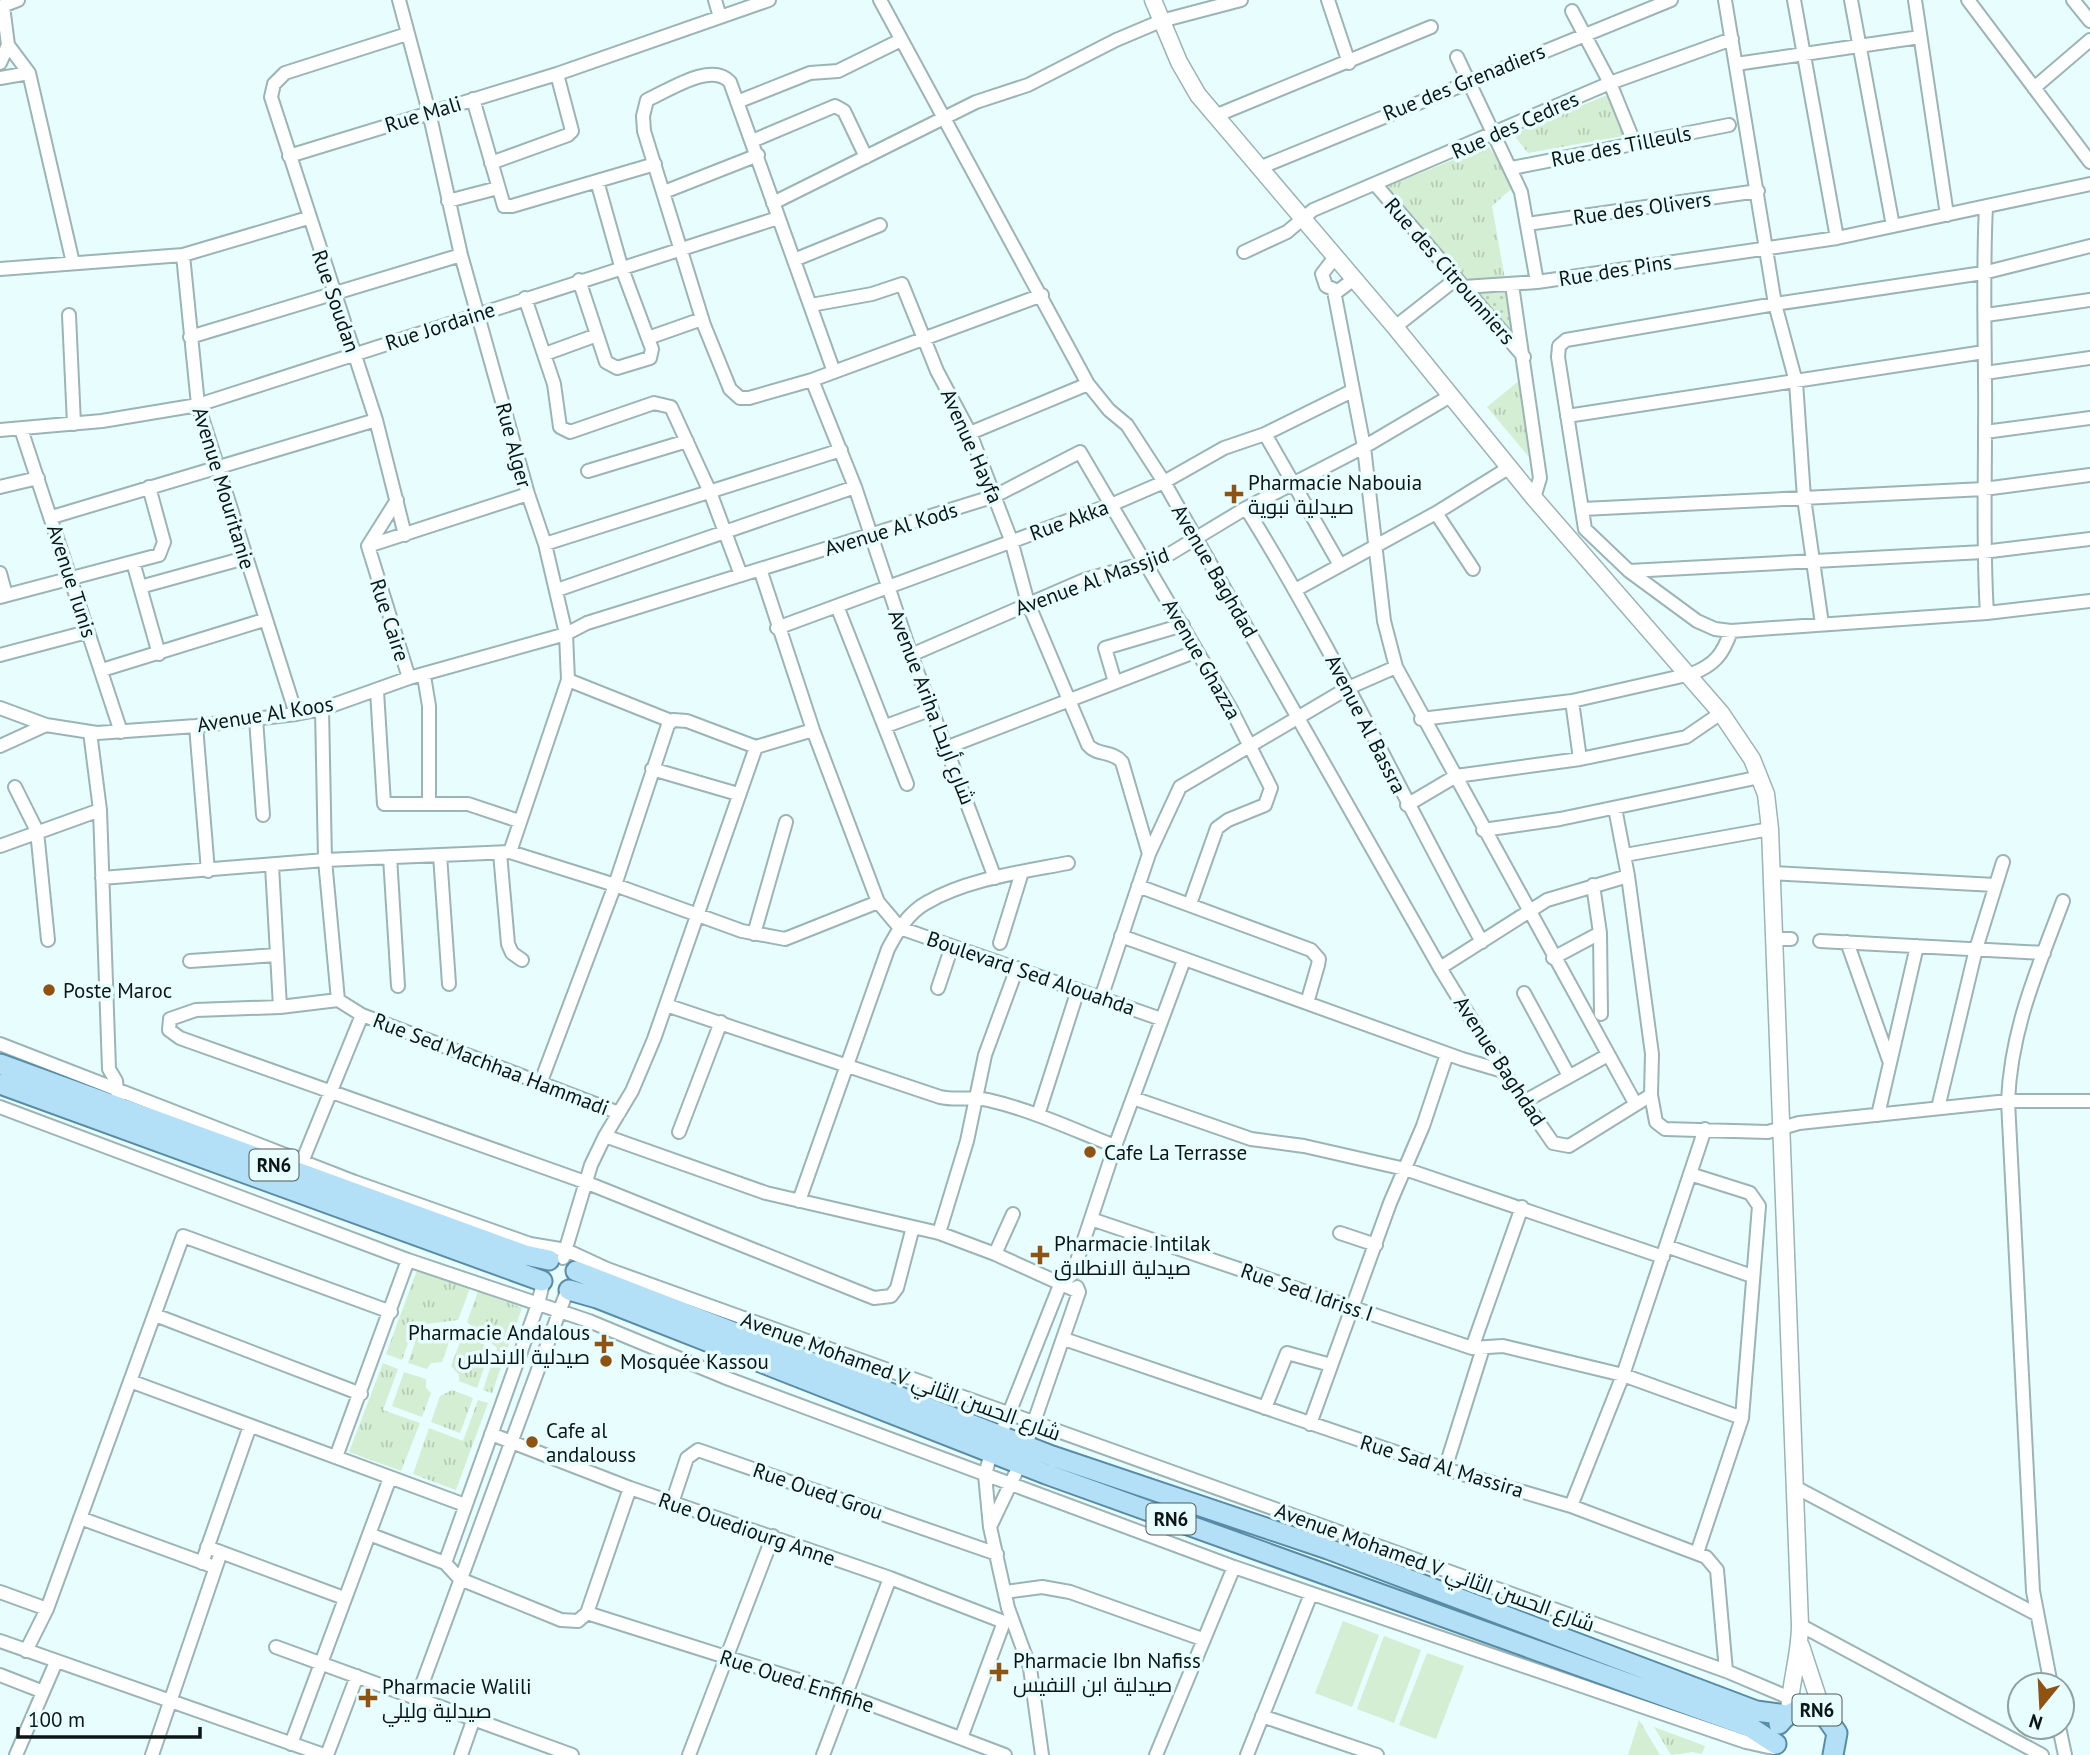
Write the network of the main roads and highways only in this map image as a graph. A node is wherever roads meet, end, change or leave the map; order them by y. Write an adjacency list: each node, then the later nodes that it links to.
1 (1153, 0): 10 (main road)
2 (0, 1064): 4 (main road, RN6)
3 (0, 1084): 4 (main road, RN6)
4 (114, 1107): 5 (main road, RN6)
5 (525, 1257): 6 (main road, RN6); 7 (main road, RN6)
6 (564, 1260): 7 (main road); 8 (main road, RN6); 9 (main road)
7 (542, 1282): 9 (main road, RN6)
8 (602, 1284): 9 (main road, RN6); 13 (main road, RN6)
9 (568, 1291)
10 (1800, 1643): 11 (main road); 12 (main road)
11 (1792, 1704): 12 (main road, RN6); 13 (main road, RN6); 15 (main road, RN6)
12 (1823, 1713): 14 (main road, RN6)
13 (1751, 1727): 15 (main road, RN6)
14 (1835, 1748): 16 (main road, RN6)
15 (1777, 1749)
16 (1852, 1755)

